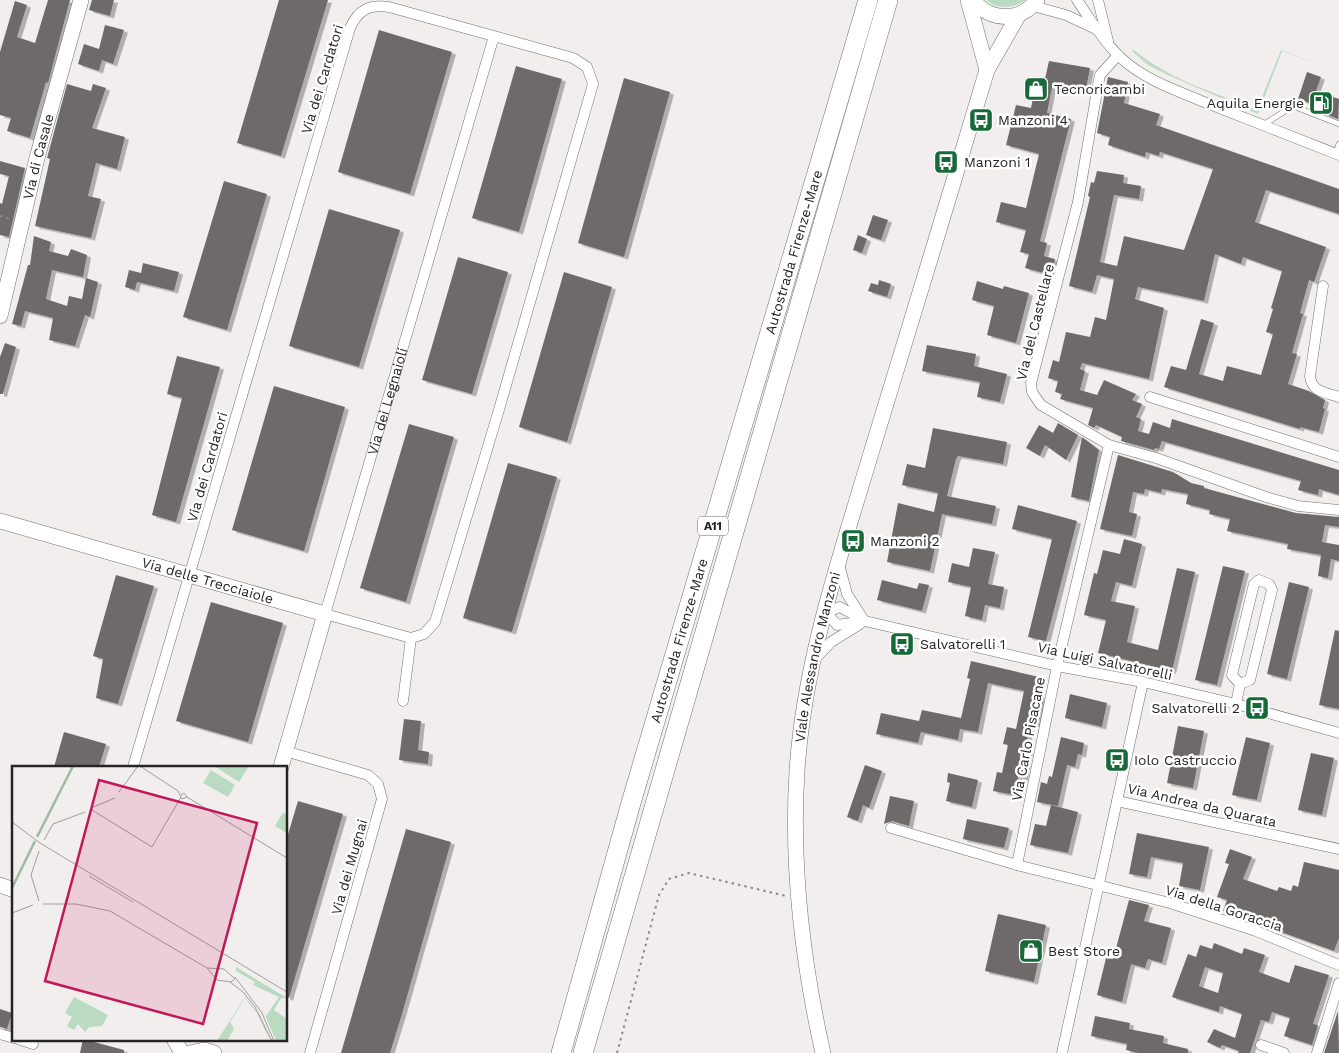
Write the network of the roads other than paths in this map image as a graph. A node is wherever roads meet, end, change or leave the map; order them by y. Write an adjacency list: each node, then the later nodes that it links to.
1 (81, 0): 18 (street, Via di Casale)
2 (868, 0): 58 (highway, Autostrada Firenze-Mare / A11)
3 (888, 0): 59 (highway, Autostrada Firenze-Mare / A11)
4 (968, 0): 13 (street)
5 (973, 0): 9 (street)
6 (1077, 0): 10 (street)
7 (1098, 0): 12 (street)
8 (1035, 3): 9 (street); 10 (street)
9 (1018, 16): 13 (street, Viale Alessandro Manzoni)
10 (1097, 30): 12 (street)
11 (494, 36): 26 (street, Via dei Cardatori); 28 (street, Via dei Legnaioli); 32 (street, Via dei Cardatori)
12 (1115, 51): 15 (street); 21 (street, Via del Castellare)
13 (987, 70): 25 (street, Viale Alessandro Manzoni)
14 (1339, 124): 15 (lane)
15 (1262, 126): 16 (street)
16 (1338, 151)
17 (1322, 286): 20 (street)
18 (0, 316)
19 (1150, 397): 22 (street)
20 (1339, 397)
21 (1108, 444): 23 (street, Via del Castellare); 34 (street, Via Carlo Pisacane)
22 (1339, 457)
23 (1339, 510)
24 (2, 520): 26 (street, Via delle Trecciaiole)
25 (838, 562): 27 (street, Viale Alessandro Manzoni); 29 (street)
26 (190, 574): 28 (street, Via delle Trecciaiole); 41 (street, Via dei Cardatori)
27 (826, 612): 29 (street, Via Luigi Salvatorelli); 29 (street, Via Luigi Salvatorelli); 33 (street, Viale Alessandro Manzoni)
28 (325, 614): 32 (street, Via delle Trecciaiole); 40 (street, Via dei Legnaioli)
29 (865, 621): 33 (street); 34 (street, Via Luigi Salvatorelli)
30 (1242, 632): 31 (street); 31 (street); 36 (street)
31 (1261, 637): 36 (street)
32 (411, 638): 37 (street)
33 (814, 660): 60 (street, Viale Alessandro Manzoni)
34 (1056, 666): 35 (street, Via Luigi Salvatorelli); 46 (street, Via Carlo Pisacane)
35 (1143, 682): 38 (street, Via Luigi Salvatorelli); 43 (street, Via Andrea da Quarata)
36 (1240, 684): 38 (street)
37 (402, 701)
38 (1236, 704): 39 (street, Via Luigi Salvatorelli)
39 (1339, 733)
40 (286, 751): 42 (street, Via dei Legnaioli); 57 (street, Via dei Mugnai)
41 (133, 766)
42 (281, 766)
43 (1117, 801): 45 (street, Via Andrea da Quarata); 47 (street)
44 (891, 828): 46 (street, Via della Goraccia)
45 (1339, 849)
46 (1017, 865): 47 (street, Via della Goraccia)
47 (1099, 886): 48 (street, Via della Goraccia); 61 (street)
48 (1339, 965)
49 (1339, 984): 63 (street)
50 (21, 1040): 52 (street)
51 (175, 1040): 55 (street)
52 (33, 1044)
53 (1261, 1045): 62 (street)
54 (196, 1048): 56 (street)
55 (182, 1053)
56 (214, 1053)
57 (310, 1053)
58 (561, 1053)
59 (583, 1053)
60 (824, 1053)
61 (1062, 1053)
62 (1284, 1053)
63 (1316, 1053)

